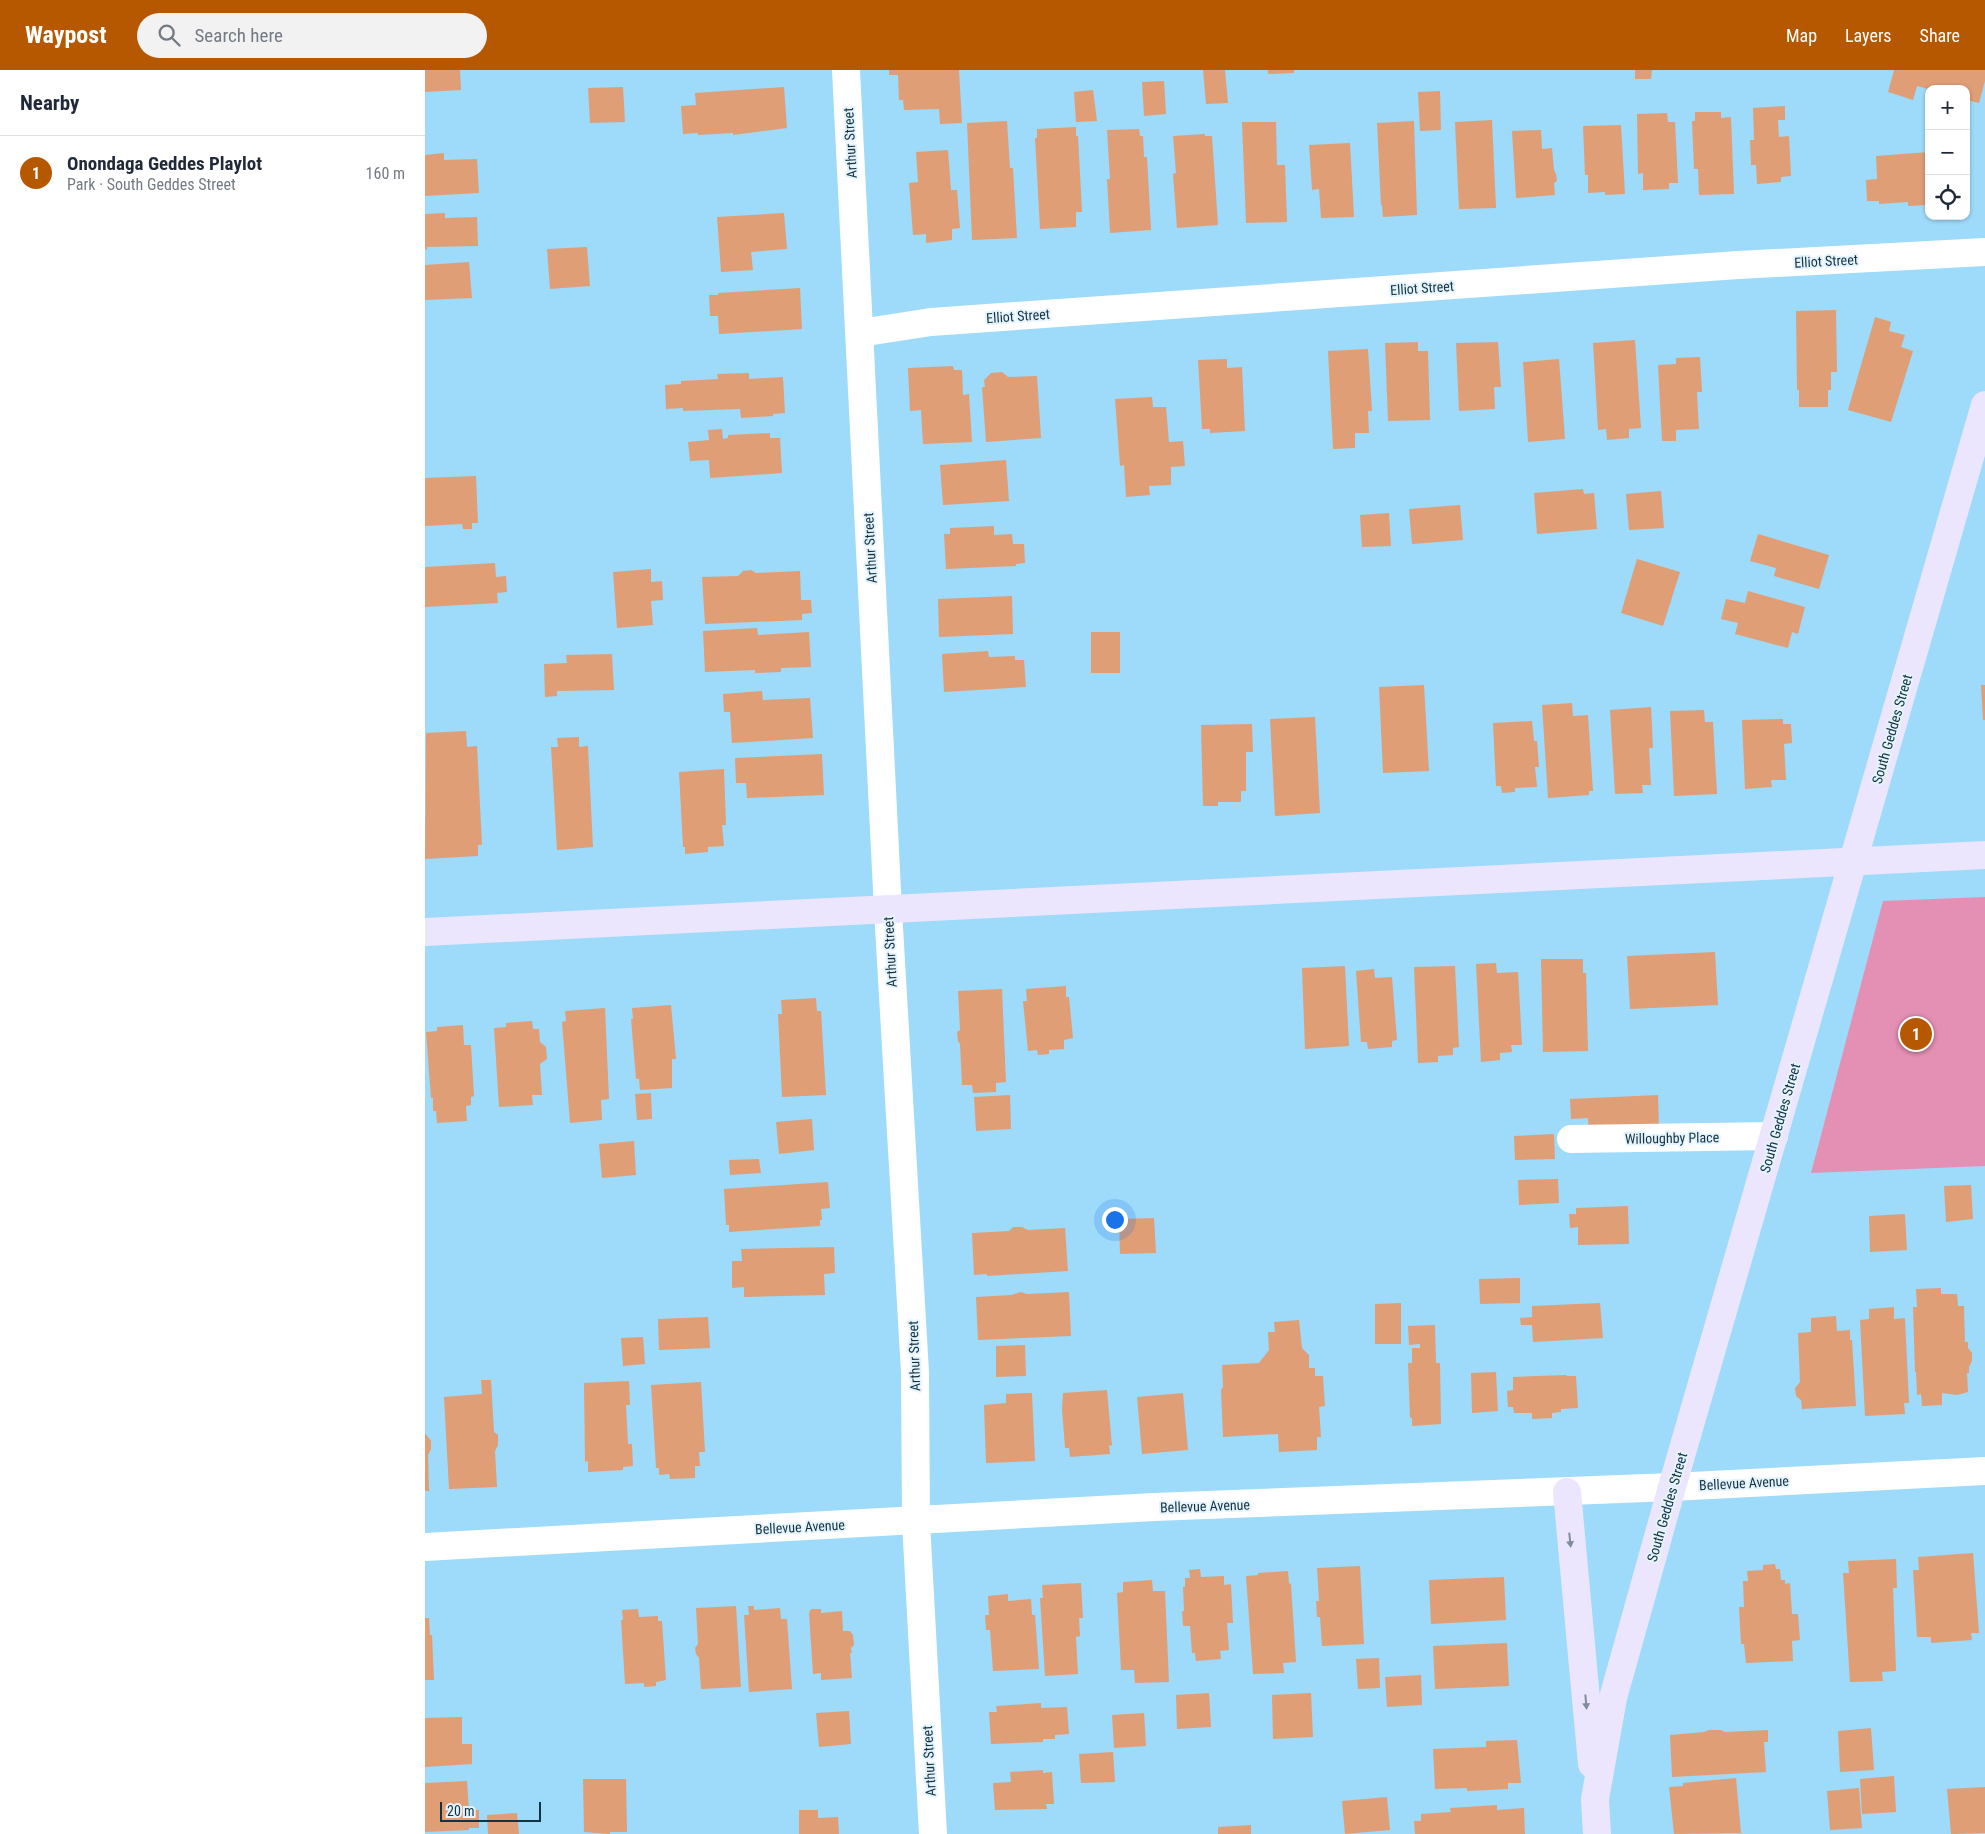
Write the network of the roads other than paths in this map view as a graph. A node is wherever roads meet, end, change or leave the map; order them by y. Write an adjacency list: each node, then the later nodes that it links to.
1 (846, 70): 3 (street, Arthur Street)
2 (1985, 252): 3 (street, Elliot Street)
3 (860, 333): 7 (street, Arthur Street)
4 (1985, 405): 6 (main road, South Geddes Street)
5 (1985, 855): 6 (main road)
6 (1855, 861): 7 (main road); 9 (main road, South Geddes Street)
7 (888, 910): 8 (main road); 14 (street, Arthur Street)
8 (425, 932)
9 (1774, 1136): 10 (street, Willoughby Place); 12 (main road, South Geddes Street)
10 (1571, 1139)
11 (1985, 1471): 12 (street, Bellevue Avenue)
12 (1672, 1487): 13 (street, Bellevue Avenue); 16 (main road, South Geddes Street)
13 (1567, 1492): 14 (street, Bellevue Avenue); 16 (main road, one-way to 16)
14 (916, 1522): 15 (street, Bellevue Avenue); 17 (street, Arthur Street)
15 (425, 1547)
16 (1595, 1799): 18 (main road, South Geddes Street)
17 (933, 1834)
18 (1597, 1834)

